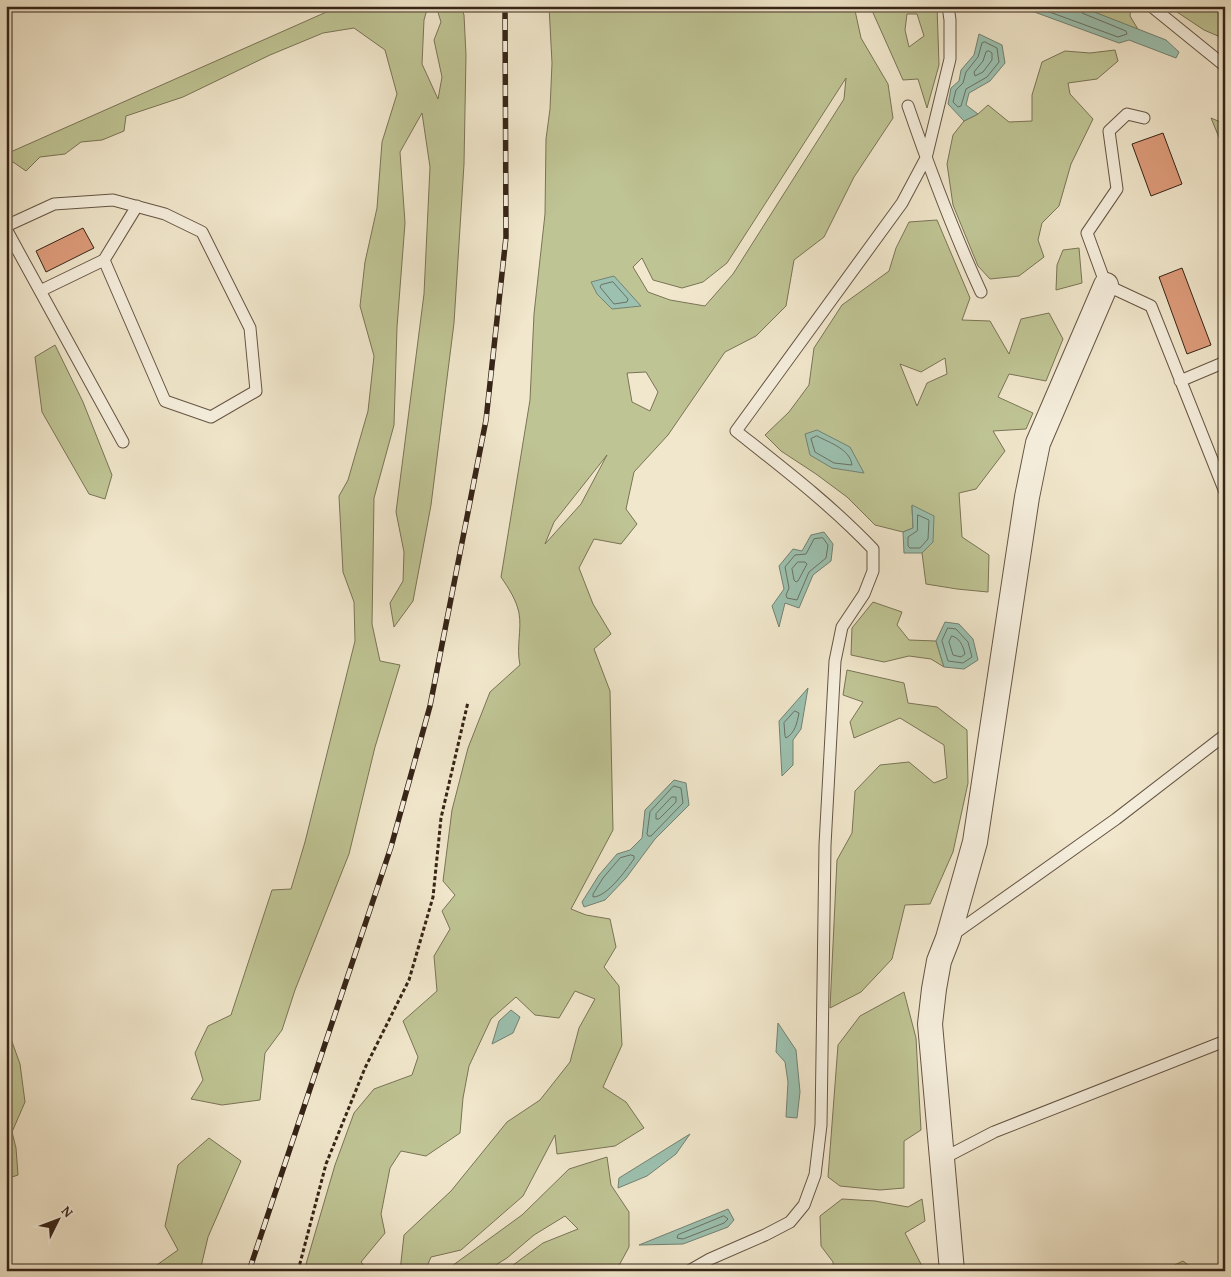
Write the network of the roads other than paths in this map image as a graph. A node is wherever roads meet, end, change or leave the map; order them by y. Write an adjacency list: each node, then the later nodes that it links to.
1 (948, 6): 6 (lane)
2 (1150, 6): 3 (lane)
3 (1225, 66)
4 (908, 106): 6 (lane)
5 (1144, 118): 10 (lane)
6 (926, 158): 12 (lane); 21 (lane)
7 (137, 206): 8 (lane); 9 (lane); 9 (lane)
8 (6, 228): 11 (lane)
9 (104, 260): 11 (lane)
10 (1106, 285): 14 (lane); 18 (street)
11 (40, 292): 15 (lane)
12 (981, 292)
13 (1225, 362): 14 (lane)
14 (1180, 380): 16 (lane)
15 (123, 442)
16 (1225, 492)
17 (1225, 735): 18 (lane)
18 (948, 938): 20 (street)
19 (1225, 1041): 20 (lane)
20 (942, 1160): 22 (street)
21 (689, 1271)
22 (952, 1271)

